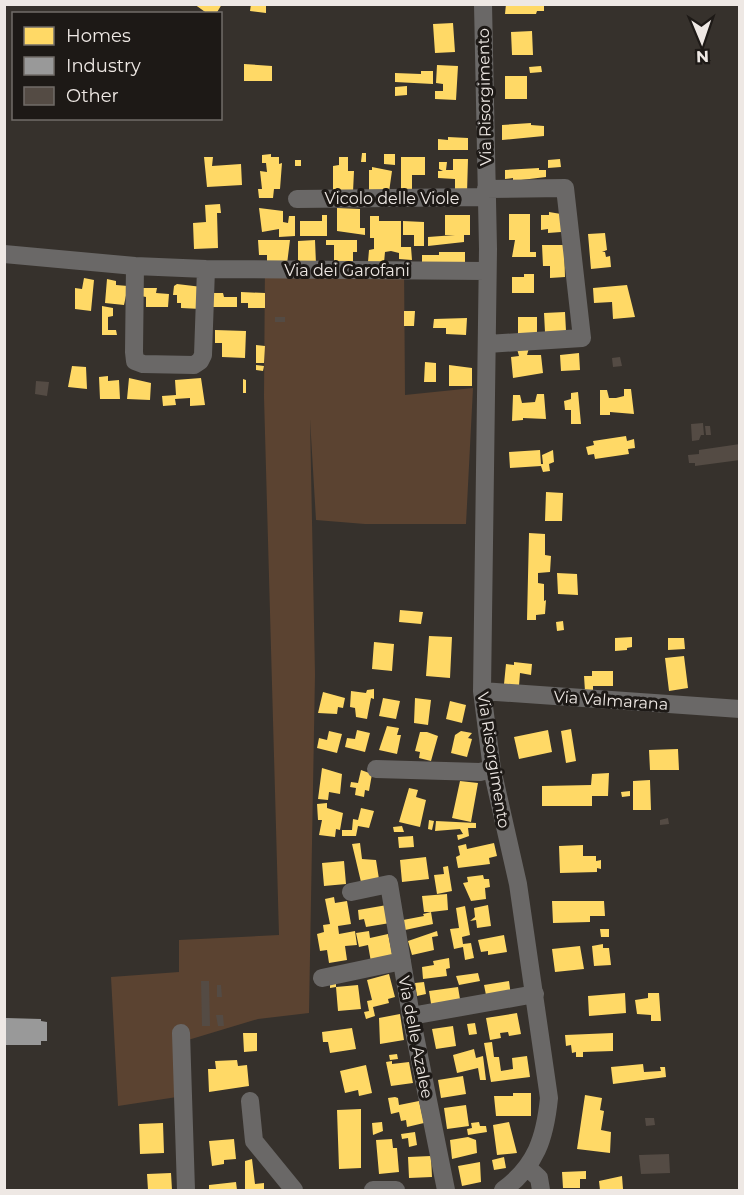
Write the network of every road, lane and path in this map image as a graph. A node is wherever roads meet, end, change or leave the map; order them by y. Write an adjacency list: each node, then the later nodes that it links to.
1 (483, 4): 2 (street, Via Risorgimento)
2 (486, 193): 3 (street, Vicolo delle Viole); 7 (street, Via Risorgimento); 8 (street, Via Risorgimento)
3 (297, 198)
4 (4, 254): 5 (street, Via dei Garofani)
5 (135, 266): 6 (street, Via dei Garofani); 6 (street)
6 (206, 269): 7 (street, Via dei Garofani)
7 (487, 271): 8 (street, Via Risorgimento)
8 (487, 344): 9 (street, Via Risorgimento)
9 (482, 691): 10 (street, Via Valmarana); 12 (street, Via Risorgimento)
10 (740, 709)
11 (376, 769): 12 (street)
12 (492, 769): 16 (street, Via Risorgimento)
13 (351, 892): 14 (street, Via delle Azalee)
14 (402, 961): 15 (street); 17 (street, Via delle Azalee)
15 (322, 978)
16 (535, 994): 17 (street); 20 (street, Via Risorgimento)
17 (411, 1016): 25 (street, Via delle Azalee)
18 (181, 1033): 21 (street)
19 (250, 1101): 22 (street)
20 (528, 1168): 26 (street, Via Risorgimento); 27 (street)
21 (186, 1191)
22 (294, 1191)
23 (373, 1191): 24 (street)
24 (396, 1191)
25 (446, 1191)
26 (503, 1191)
27 (541, 1191)

